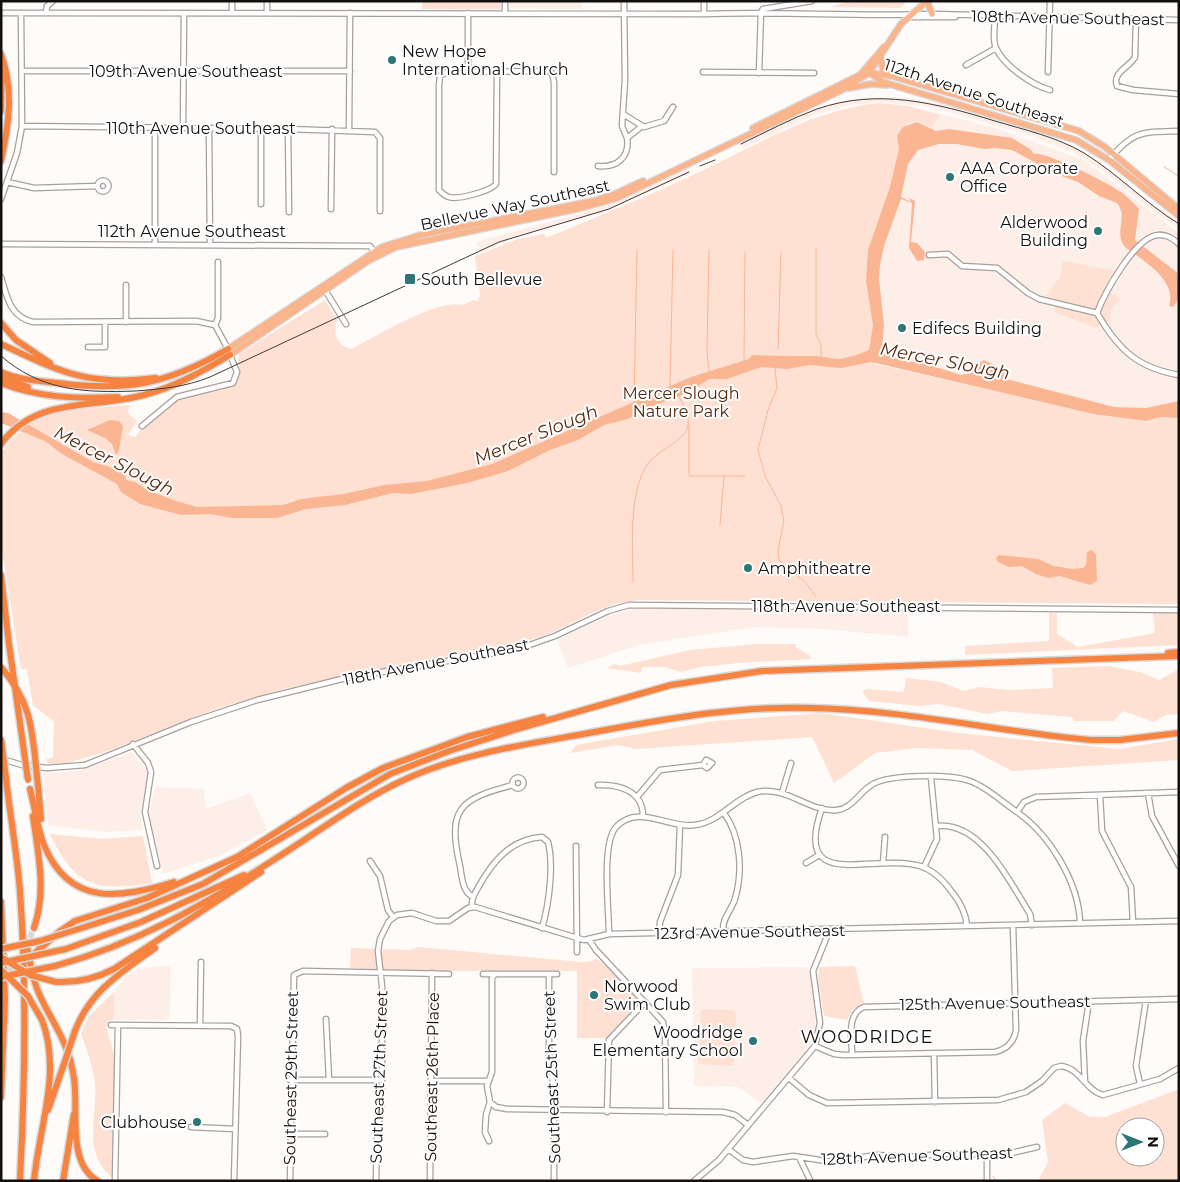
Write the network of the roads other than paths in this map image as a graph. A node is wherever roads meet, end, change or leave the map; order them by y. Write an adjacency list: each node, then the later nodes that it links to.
1 (53, 1): 14 (street)
2 (232, 1): 16 (street)
3 (267, 1): 17 (street)
4 (505, 1): 20 (street)
5 (624, 1): 21 (street)
6 (704, 1): 22 (street)
7 (812, 1): 10 (street)
8 (927, 1): 24 (main road); 25 (main road, Bellevue Way Southeast)
9 (1050, 1): 28 (street)
10 (786, 3): 12 (street); 23 (street)
11 (2, 12): 13 (street, 108th Avenue Southeast)
12 (761, 12): 22 (street, 108th Avenue Southeast); 23 (street, 108th Avenue Southeast); 45 (street)
13 (21, 13): 14 (street, 108th Avenue Southeast); 38 (street)
14 (46, 13): 15 (street, 108th Avenue Southeast)
15 (184, 13): 16 (street, 108th Avenue Southeast); 37 (street)
16 (232, 13): 17 (street, 108th Avenue Southeast)
17 (267, 13): 18 (street, 108th Avenue Southeast)
18 (350, 13): 19 (street, 108th Avenue Southeast); 39 (street)
19 (468, 13): 20 (street, 108th Avenue Southeast); 40 (street)
20 (505, 13): 21 (street, 108th Avenue Southeast)
21 (624, 14): 22 (street, 108th Avenue Southeast); 54 (street)
22 (704, 14)
23 (786, 14): 25 (street, 108th Avenue Southeast)
24 (932, 14): 25 (street, 108th Avenue Southeast); 26 (street, 108th Avenue Southeast)
25 (907, 16): 26 (street, 108th Avenue Southeast); 31 (main road, Bellevue Way Southeast)
26 (957, 16): 27 (street, 108th Avenue Southeast)
27 (995, 17): 28 (street, 108th Avenue Southeast); 32 (street)
28 (1050, 18): 29 (street, 108th Avenue Southeast); 44 (street)
29 (1136, 19): 30 (street, 108th Avenue Southeast); 51 (street)
30 (1179, 20)
31 (890, 40): 34 (main road, Bellevue Way Southeast); 43 (main road, Bellevue Way Southeast)
32 (996, 48): 36 (street); 49 (street)
33 (1, 54): 68 (highway)
34 (881, 57): 43 (main road, Bellevue Way Southeast); 47 (main road)
35 (1, 58): 53 (highway)
36 (966, 65)
37 (183, 70): 38 (street, 109th Avenue Southeast); 39 (street, 109th Avenue Southeast); 57 (street)
38 (23, 71): 55 (street)
39 (350, 71): 63 (street)
40 (468, 71): 41 (street); 41 (street)
41 (497, 71): 70 (street)
42 (703, 72): 45 (street)
43 (868, 72): 47 (main road, 112th Avenue Southeast); 48 (main road, 112th Avenue Southeast); 50 (main road, Bellevue Way Southeast); 80 (main road, Bellevue Way Southeast)
44 (1048, 72)
45 (759, 73): 46 (street)
46 (814, 73)
47 (889, 75): 66 (main road, 112th Avenue Southeast)
48 (896, 86): 50 (main road); 67 (main road, 112th Avenue Southeast)
49 (1050, 90)
50 (840, 91): 81 (main road, Bellevue Way Southeast)
51 (1179, 94)
52 (673, 107): 56 (street)
53 (1, 111)
54 (623, 114): 56 (street); 65 (street)
55 (22, 126): 61 (street, 110th Avenue Southeast); 71 (street)
56 (641, 127): 65 (street)
57 (183, 128): 58 (street, 110th Avenue Southeast); 61 (street, 110th Avenue Southeast)
58 (209, 128): 59 (street, 110th Avenue Southeast); 85 (street)
59 (261, 128): 60 (street, 110th Avenue Southeast); 74 (street)
60 (288, 128): 62 (street, 110th Avenue Southeast); 78 (street)
61 (156, 129): 84 (street)
62 (332, 129): 63 (street, 110th Avenue Southeast); 76 (street)
63 (349, 130): 77 (street, 110th Avenue Southeast)
64 (1179, 131): 66 (street)
65 (627, 138): 69 (street)
66 (1114, 155): 67 (street); 75 (main road, 112th Avenue Southeast)
67 (1109, 160): 79 (main road, 112th Avenue Southeast)
68 (1, 161)
69 (598, 166)
70 (554, 172)
71 (7, 182): 72 (street); 73 (street)
72 (97, 186)
73 (1, 198)
74 (261, 204)
75 (1177, 205)
76 (331, 209)
77 (380, 211)
78 (289, 212)
79 (1179, 216)
80 (481, 224): 81 (main road); 86 (main road, Bellevue Way Southeast)
81 (468, 232): 86 (main road, Bellevue Way Southeast)
82 (1, 244): 84 (street, 112th Avenue Southeast)
83 (1179, 244): 92 (street)
84 (155, 245): 85 (street, 112th Avenue Southeast)
85 (210, 245): 86 (street, 112th Avenue Southeast)
86 (376, 253): 91 (main road, Bellevue Way Southeast)
87 (929, 255): 92 (street)
88 (218, 262): 97 (street)
89 (1, 277): 93 (street)
90 (126, 285): 94 (street)
91 (323, 288): 96 (street); 100 (main road, Bellevue Way Southeast); 100 (main road, Bellevue Way Southeast)
92 (1098, 313): 103 (street)
93 (105, 322): 94 (street); 99 (street)
94 (126, 322): 97 (street)
95 (1, 323): 105 (highway)
96 (346, 324)
97 (215, 325): 100 (street)
98 (1, 344): 105 (highway)
99 (88, 348)
100 (229, 352): 101 (highway); 107 (highway); 109 (street)
101 (182, 371): 102 (highway); 105 (highway)
102 (1, 372)
103 (1179, 375)
104 (1, 377): 108 (highway)
105 (141, 379)
106 (1, 383): 108 (highway)
107 (168, 387): 108 (highway); 110 (highway)
108 (102, 398)
109 (142, 426)
110 (1, 444)
111 (1, 575): 114 (highway)
112 (1179, 610): 122 (street, 118th Avenue Southeast)
113 (1, 613): 114 (highway)
114 (9, 644): 129 (highway, bridge)
115 (1179, 652): 117 (highway)
116 (1179, 656): 117 (highway)
117 (1127, 658): 119 (highway)
118 (1, 667): 144 (highway, bridge)
119 (604, 703): 153 (highway); 174 (highway, bridge)
120 (1179, 733): 142 (highway)
121 (1, 739): 158 (highway, bridge)
122 (133, 744): 123 (street, 118th Avenue Southeast); 150 (street)
123 (1, 758)
124 (791, 763): 131 (street)
125 (703, 764): 134 (street)
126 (931, 778): 135 (street); 136 (street); 140 (street)
127 (513, 785): 154 (street)
128 (598, 785): 134 (street)
129 (30, 789): 144 (highway); 166 (highway)
130 (1179, 792): 132 (street)
131 (782, 794): 135 (street); 137 (street)
132 (1148, 794): 133 (street); 151 (street)
133 (1100, 795): 136 (street); 161 (street)
134 (637, 797): 138 (street)
135 (822, 808): 145 (street)
136 (1017, 812): 162 (street)
137 (724, 813): 139 (street); 169 (street)
138 (643, 816): 139 (street); 171 (street)
139 (680, 825): 170 (street)
140 (937, 826): 152 (street); 163 (street)
141 (885, 837): 149 (street)
142 (294, 846): 146 (highway); 157 (highway)
143 (576, 846): 172 (street)
144 (49, 855): 153 (highway)
145 (819, 855): 148 (street); 149 (street)
146 (274, 860): 179 (highway, bridge); 188 (highway, bridge)
147 (370, 861): 159 (street)
148 (806, 863)
149 (883, 863): 152 (street)
150 (157, 866)
151 (1179, 866)
152 (924, 867): 165 (street)
153 (200, 875): 176 (highway)
154 (473, 897): 156 (street); 167 (street)
155 (1, 902): 211 (highway)
156 (472, 907): 159 (street); 167 (street, 123rd Avenue Southeast)
157 (207, 910): 177 (highway, bridge); 227 (highway, bridge)
158 (21, 913): 210 (highway); 229 (highway)
159 (393, 917): 181 (street)
160 (1179, 921): 161 (street, 123rd Avenue Southeast)
161 (1133, 922): 162 (street, 123rd Avenue Southeast)
162 (1080, 923): 163 (street, 123rd Avenue Southeast)
163 (1032, 924): 164 (street, 123rd Avenue Southeast)
164 (1013, 925): 165 (street, 123rd Avenue Southeast); 193 (street)
165 (967, 926): 168 (street, 123rd Avenue Southeast)
166 (34, 928)
167 (542, 928): 172 (street, 123rd Avenue Southeast)
168 (830, 929): 169 (street, 123rd Avenue Southeast); 198 (street)
169 (724, 931): 170 (street, 123rd Avenue Southeast)
170 (659, 933): 171 (street, 123rd Avenue Southeast)
171 (609, 934): 173 (street, 123rd Avenue Southeast)
172 (576, 938): 173 (street, 123rd Avenue Southeast); 175 (street)
173 (589, 940): 191 (street)
174 (1, 949)
175 (577, 952)
176 (34, 954)
177 (1, 957)
178 (201, 962): 197 (street)
179 (1, 964)
180 (1, 970): 227 (highway, bridge)
181 (382, 973): 182 (street); 203 (street, Southeast 29th Street); 205 (street, Southeast 27th Street)
182 (432, 973): 183 (street); 206 (street, Southeast 26th Place)
183 (450, 974)
184 (483, 974): 185 (street)
185 (495, 974): 186 (street); 207 (street)
186 (549, 974): 187 (street); 214 (street, Southeast 25th Street)
187 (556, 974)
188 (1, 977)
189 (1179, 999): 190 (street, 125th Avenue Southeast)
190 (1146, 1000): 192 (street, 125th Avenue Southeast); 209 (street)
191 (645, 1002): 215 (street); 216 (street)
192 (1088, 1002): 193 (street, 125th Avenue Southeast); 208 (street)
193 (1015, 1003): 199 (street); 200 (street, 125th Avenue Southeast)
194 (326, 1019): 204 (street)
195 (111, 1025): 196 (street)
196 (118, 1025): 197 (street); 233 (street)
197 (200, 1025): 219 (street)
198 (815, 1046): 200 (street); 202 (street)
199 (934, 1053): 200 (street); 213 (street)
200 (852, 1054)
201 (1179, 1068): 209 (street)
202 (788, 1078): 213 (street); 217 (street)
203 (290, 1080): 204 (street); 220 (street, Southeast 29th Street)
204 (329, 1080): 205 (street)
205 (382, 1080): 236 (street, Southeast 27th Street)
206 (432, 1081): 207 (street); 237 (street, Southeast 26th Place)
207 (488, 1081): 212 (street)
208 (1086, 1082): 209 (street); 213 (street)
209 (1140, 1084)
210 (75, 1090): 231 (highway); 232 (highway)
211 (1, 1097)
212 (490, 1102): 214 (street); 222 (street)
213 (935, 1102)
214 (554, 1110): 215 (street); 238 (street, Southeast 25th Street)
215 (607, 1112): 216 (street)
216 (666, 1112): 217 (street)
217 (748, 1125): 224 (street)
218 (191, 1127): 219 (street)
219 (235, 1129): 234 (street)
220 (290, 1134): 221 (street); 235 (street, Southeast 29th Street)
221 (325, 1134)
222 (489, 1141)
223 (1037, 1147): 225 (street, 128th Avenue Southeast)
224 (728, 1149): 226 (street, 128th Avenue Southeast); 239 (street)
225 (986, 1155): 226 (street, 128th Avenue Southeast); 240 (street)
226 (798, 1157): 228 (street)
227 (36, 1163): 230 (highway)
228 (810, 1180)
229 (20, 1181)
230 (34, 1181)
231 (63, 1181)
232 (98, 1181)
233 (116, 1181)
234 (234, 1181)
235 (290, 1181)
236 (376, 1181)
237 (430, 1181)
238 (554, 1181)
239 (694, 1181)
240 (986, 1181)

